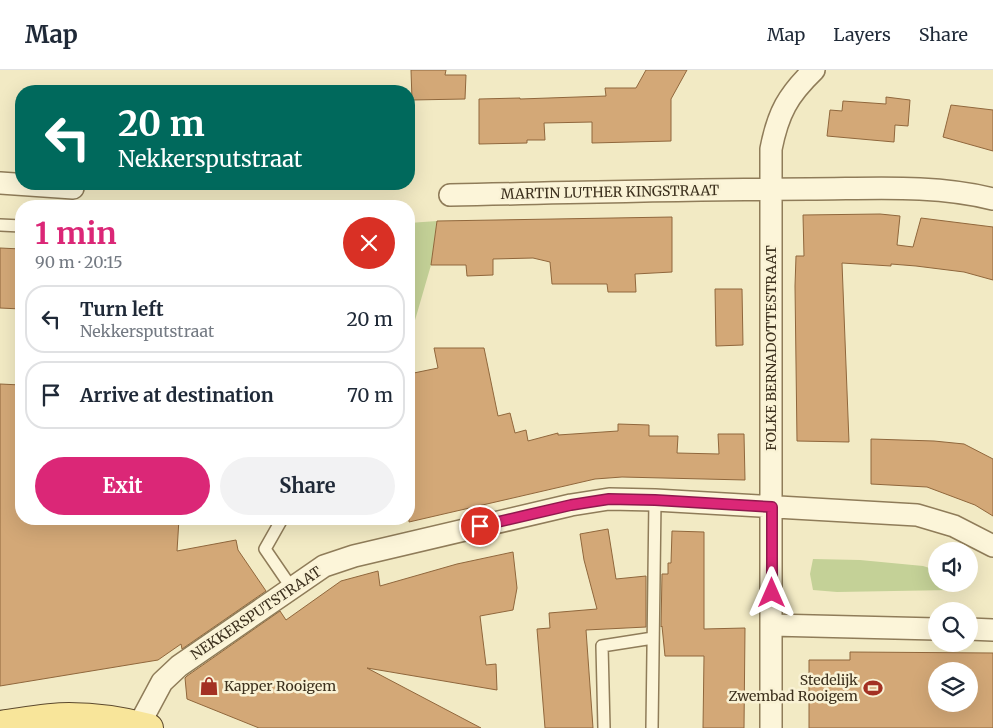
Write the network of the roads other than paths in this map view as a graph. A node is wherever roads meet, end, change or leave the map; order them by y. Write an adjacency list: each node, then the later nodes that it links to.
1 (814, 70): 4 (street, FOLKE BERNADOTTESTRAAT)
2 (0, 183): 3 (street)
3 (15, 184)
4 (771, 189): 5 (street, MARTIN LUTHER KINGSTRAAT); 6 (street, MARTIN LUTHER KINGSTRAAT); 10 (street, FOLKE BERNADOTTESTRAAT)
5 (450, 196)
6 (993, 199)
7 (0, 225): 8 (lane)
8 (15, 226)
9 (655, 500): 10 (street, NEKKERSPUTSTRAAT); 13 (street, NEKKERSPUTSTRAAT); 18 (lane)
10 (772, 507): 12 (street, NEKKERSPUTSTRAAT); 14 (street, FOLKE BERNADOTTESTRAAT)
11 (279, 525): 13 (lane)
12 (993, 546)
13 (291, 588): 20 (street, NEKKERSPUTSTRAAT)
14 (772, 625): 15 (street); 23 (street, FOLKE BERNADOTTESTRAAT)
15 (928, 629)
16 (978, 629): 17 (street)
17 (993, 630)
18 (653, 638): 21 (lane); 22 (lane)
19 (0, 725): 20 (main road)
20 (144, 727)
21 (604, 728)
22 (652, 728)
23 (771, 728)

